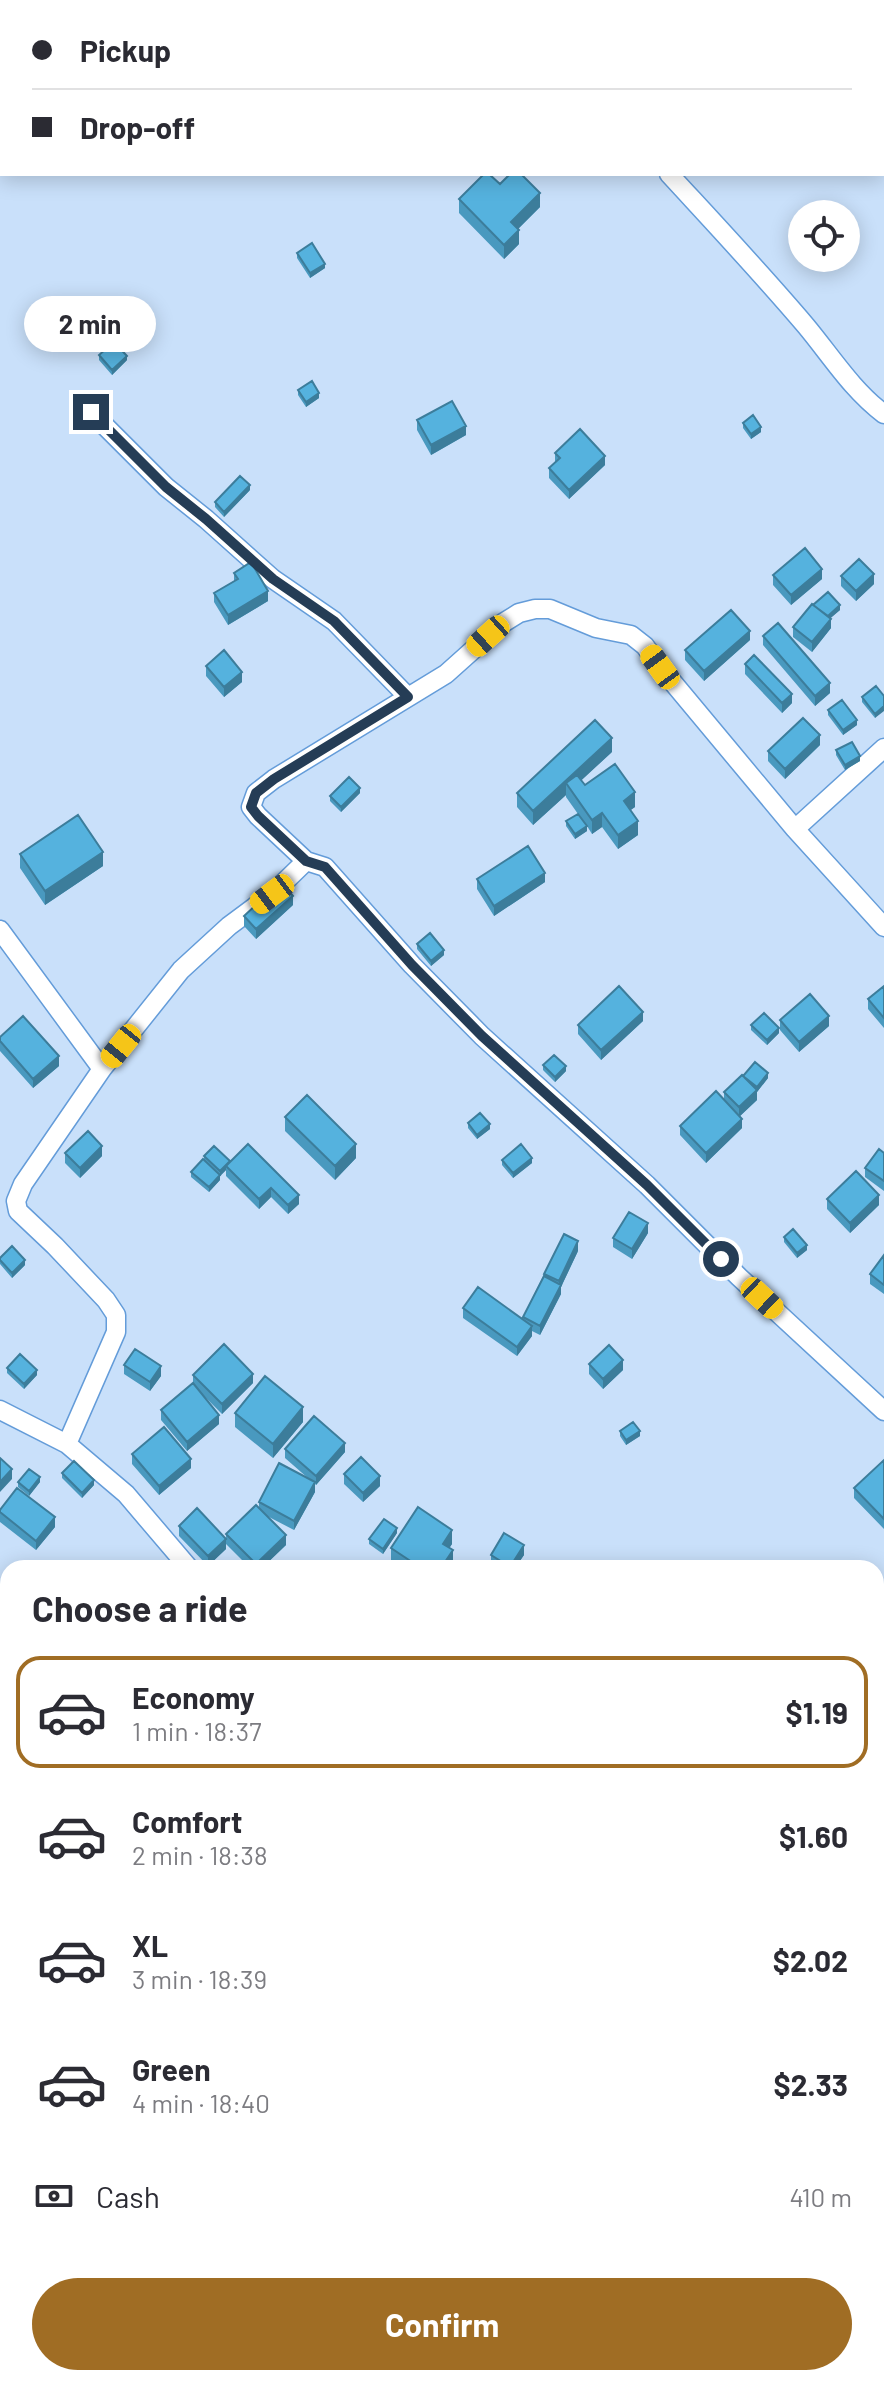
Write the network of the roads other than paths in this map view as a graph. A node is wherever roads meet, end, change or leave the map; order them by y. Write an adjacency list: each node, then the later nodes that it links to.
1 (671, 176): 3 (street)
2 (91, 412): 4 (street)
3 (884, 414)
4 (408, 697): 6 (street); 7 (street)
5 (884, 748): 6 (street)
6 (795, 829): 8 (street)
7 (306, 861): 10 (street); 12 (street)
8 (884, 927)
9 (0, 930): 10 (street)
10 (102, 1069): 13 (street)
11 (0, 1410): 13 (street)
12 (884, 1411)
13 (67, 1444): 14 (street)
14 (182, 1560)

